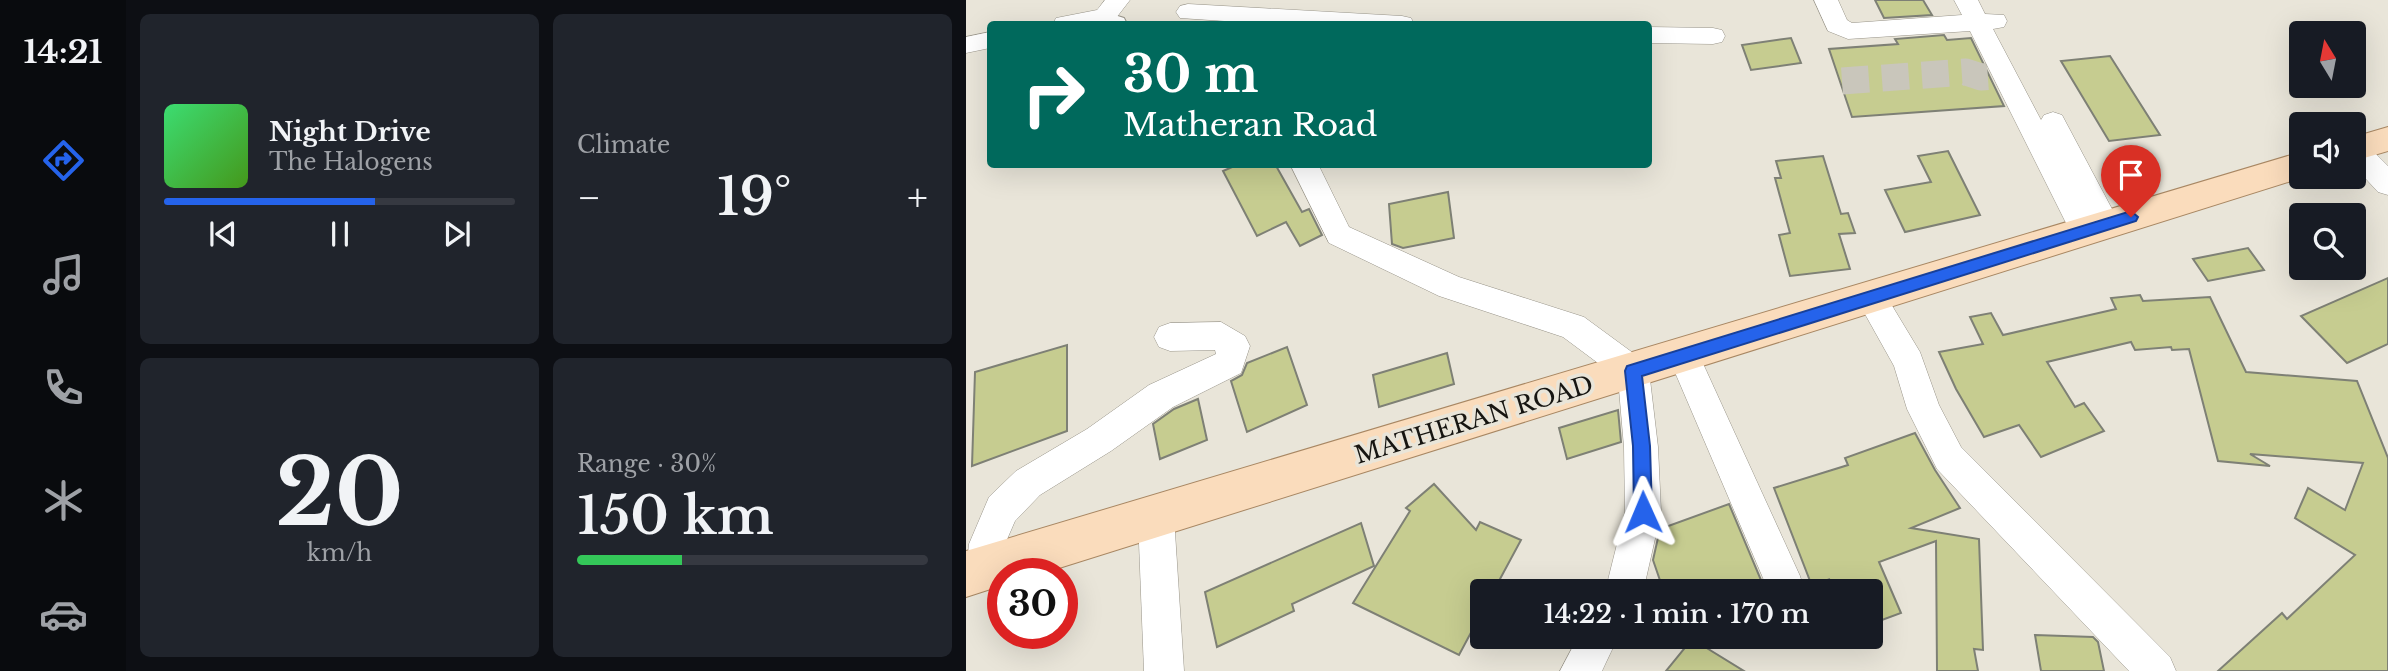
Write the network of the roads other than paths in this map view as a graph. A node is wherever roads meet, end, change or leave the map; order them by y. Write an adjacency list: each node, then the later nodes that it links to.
1 (1826, 0): 2 (street)
2 (1983, 11): 17 (street); 17 (street)
3 (1188, 12): 6 (street)
4 (1114, 14): 5 (street)
5 (1080, 21)
6 (1348, 21)
7 (1652, 35): 8 (street)
8 (1713, 36)
9 (987, 41): 10 (street)
10 (966, 45)
11 (2388, 139): 12 (main road)
12 (2366, 145)
13 (2366, 161): 16 (street)
14 (1306, 168): 21 (street)
15 (2289, 169): 17 (main road, MATHERAN ROAD)
16 (2388, 184)
17 (2095, 227): 18 (main road, MATHERAN ROAD)
18 (1871, 298): 20 (main road, MATHERAN ROAD); 29 (street)
19 (1170, 337): 23 (street)
20 (1684, 356): 21 (main road, MATHERAN ROAD); 25 (street)
21 (1633, 371): 22 (main road, MATHERAN ROAD); 24 (street)
22 (1156, 517): 23 (main road, MATHERAN ROAD); 27 (street)
23 (974, 571)
24 (1627, 579)
25 (1783, 579)
26 (1592, 649): 28 (street)
27 (1164, 671)
28 (1580, 671)
29 (2156, 671)

